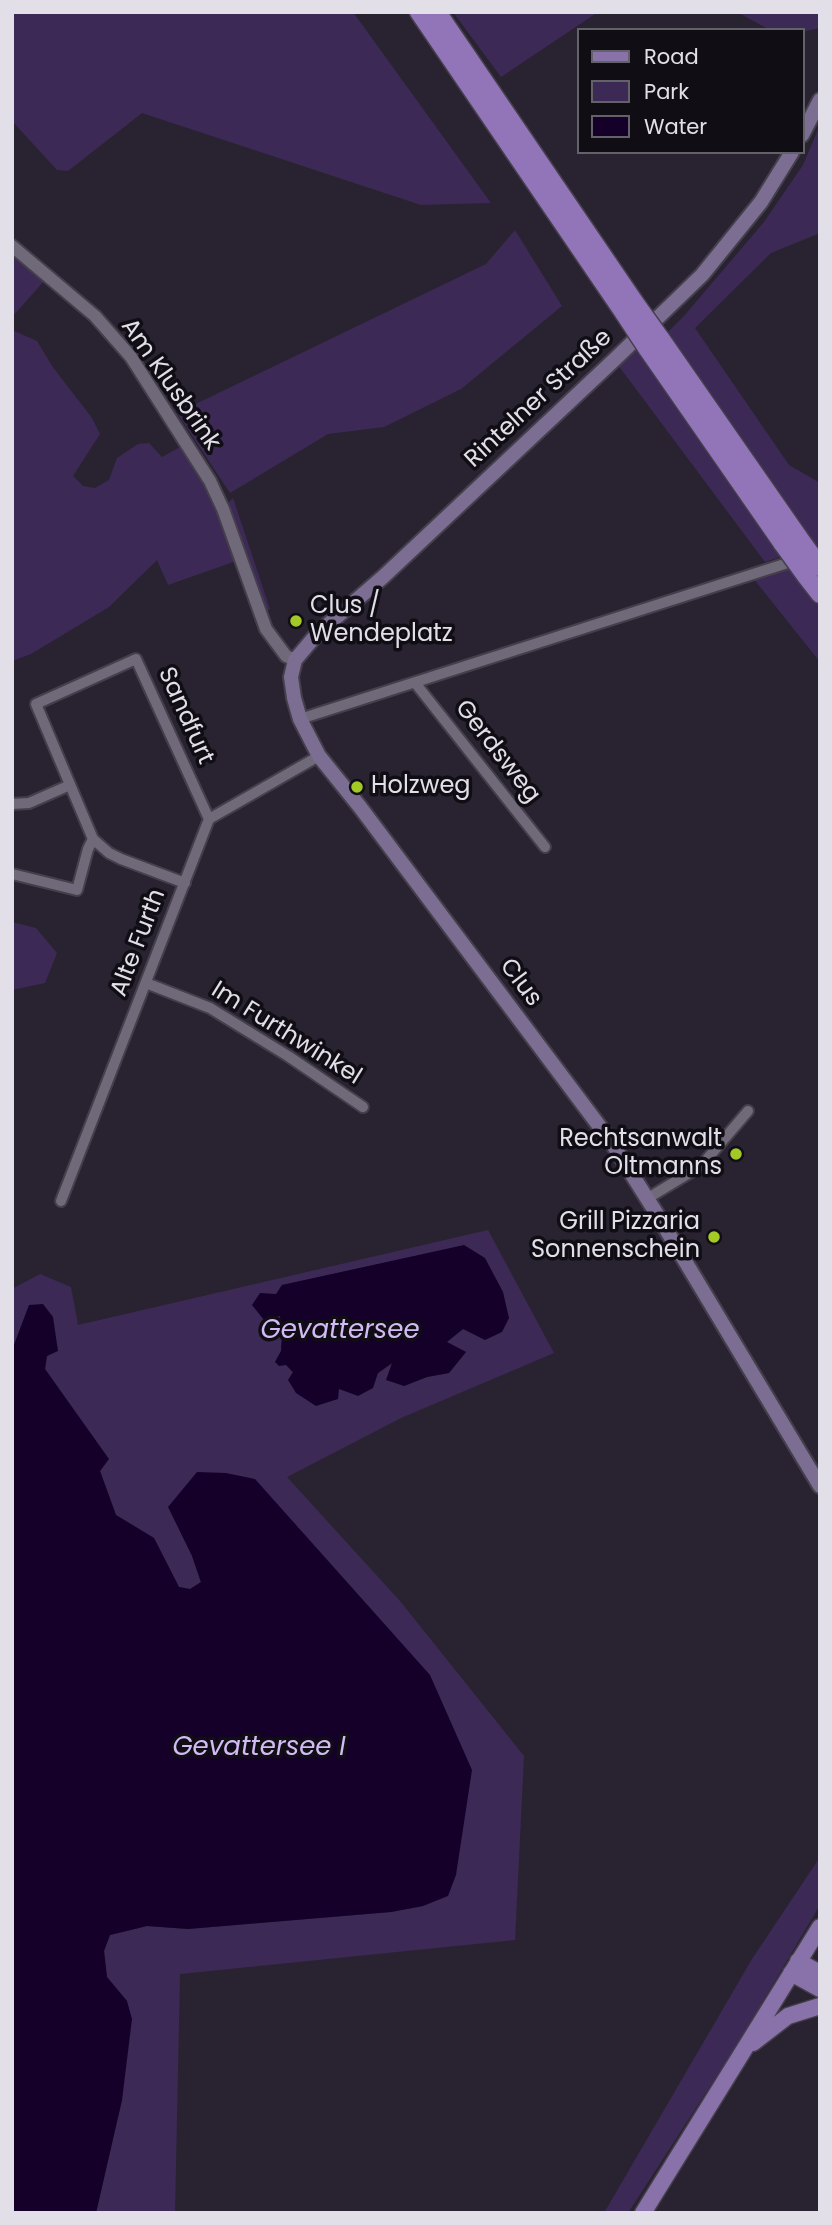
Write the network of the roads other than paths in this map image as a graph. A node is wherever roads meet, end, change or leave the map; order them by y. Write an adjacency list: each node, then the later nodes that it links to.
1 (419, 12): 7 (highway)
2 (437, 12): 7 (highway)
3 (820, 100): 4 (main road)
4 (804, 131)
5 (791, 154): 11 (main road, Rintelner Straße)
6 (12, 246): 11 (street, Am Klusbrink)
7 (630, 308): 9 (highway, bridge)
8 (820, 554): 12 (street)
9 (813, 572): 10 (highway)
10 (820, 594)
11 (295, 660): 13 (main road, Clus)
12 (416, 684): 13 (street); 19 (street, Gerdsweg)
13 (300, 719): 14 (main road, Clus)
14 (319, 756): 17 (street); 25 (main road, Clus)
15 (70, 785): 16 (street); 17 (street, Sandfurt); 18 (street, Sandfurt)
16 (12, 804)
17 (209, 819): 21 (street, Alte Furth)
18 (93, 839): 20 (street); 21 (street)
19 (545, 847)
20 (12, 874)
21 (185, 883): 22 (street, Alte Furth)
22 (146, 984): 23 (street, Im Furthwinkel); 26 (street, Alte Furth)
23 (363, 1107)
24 (748, 1111): 25 (street)
25 (648, 1199): 27 (main road, Clus)
26 (61, 1201)
27 (820, 1486)
28 (820, 1927): 29 (main road)
29 (794, 1967): 30 (main road); 31 (main road); 33 (main road)
30 (820, 1973)
31 (820, 1989)
32 (820, 2006): 33 (main road)
33 (746, 2049): 34 (main road)
34 (643, 2213)

